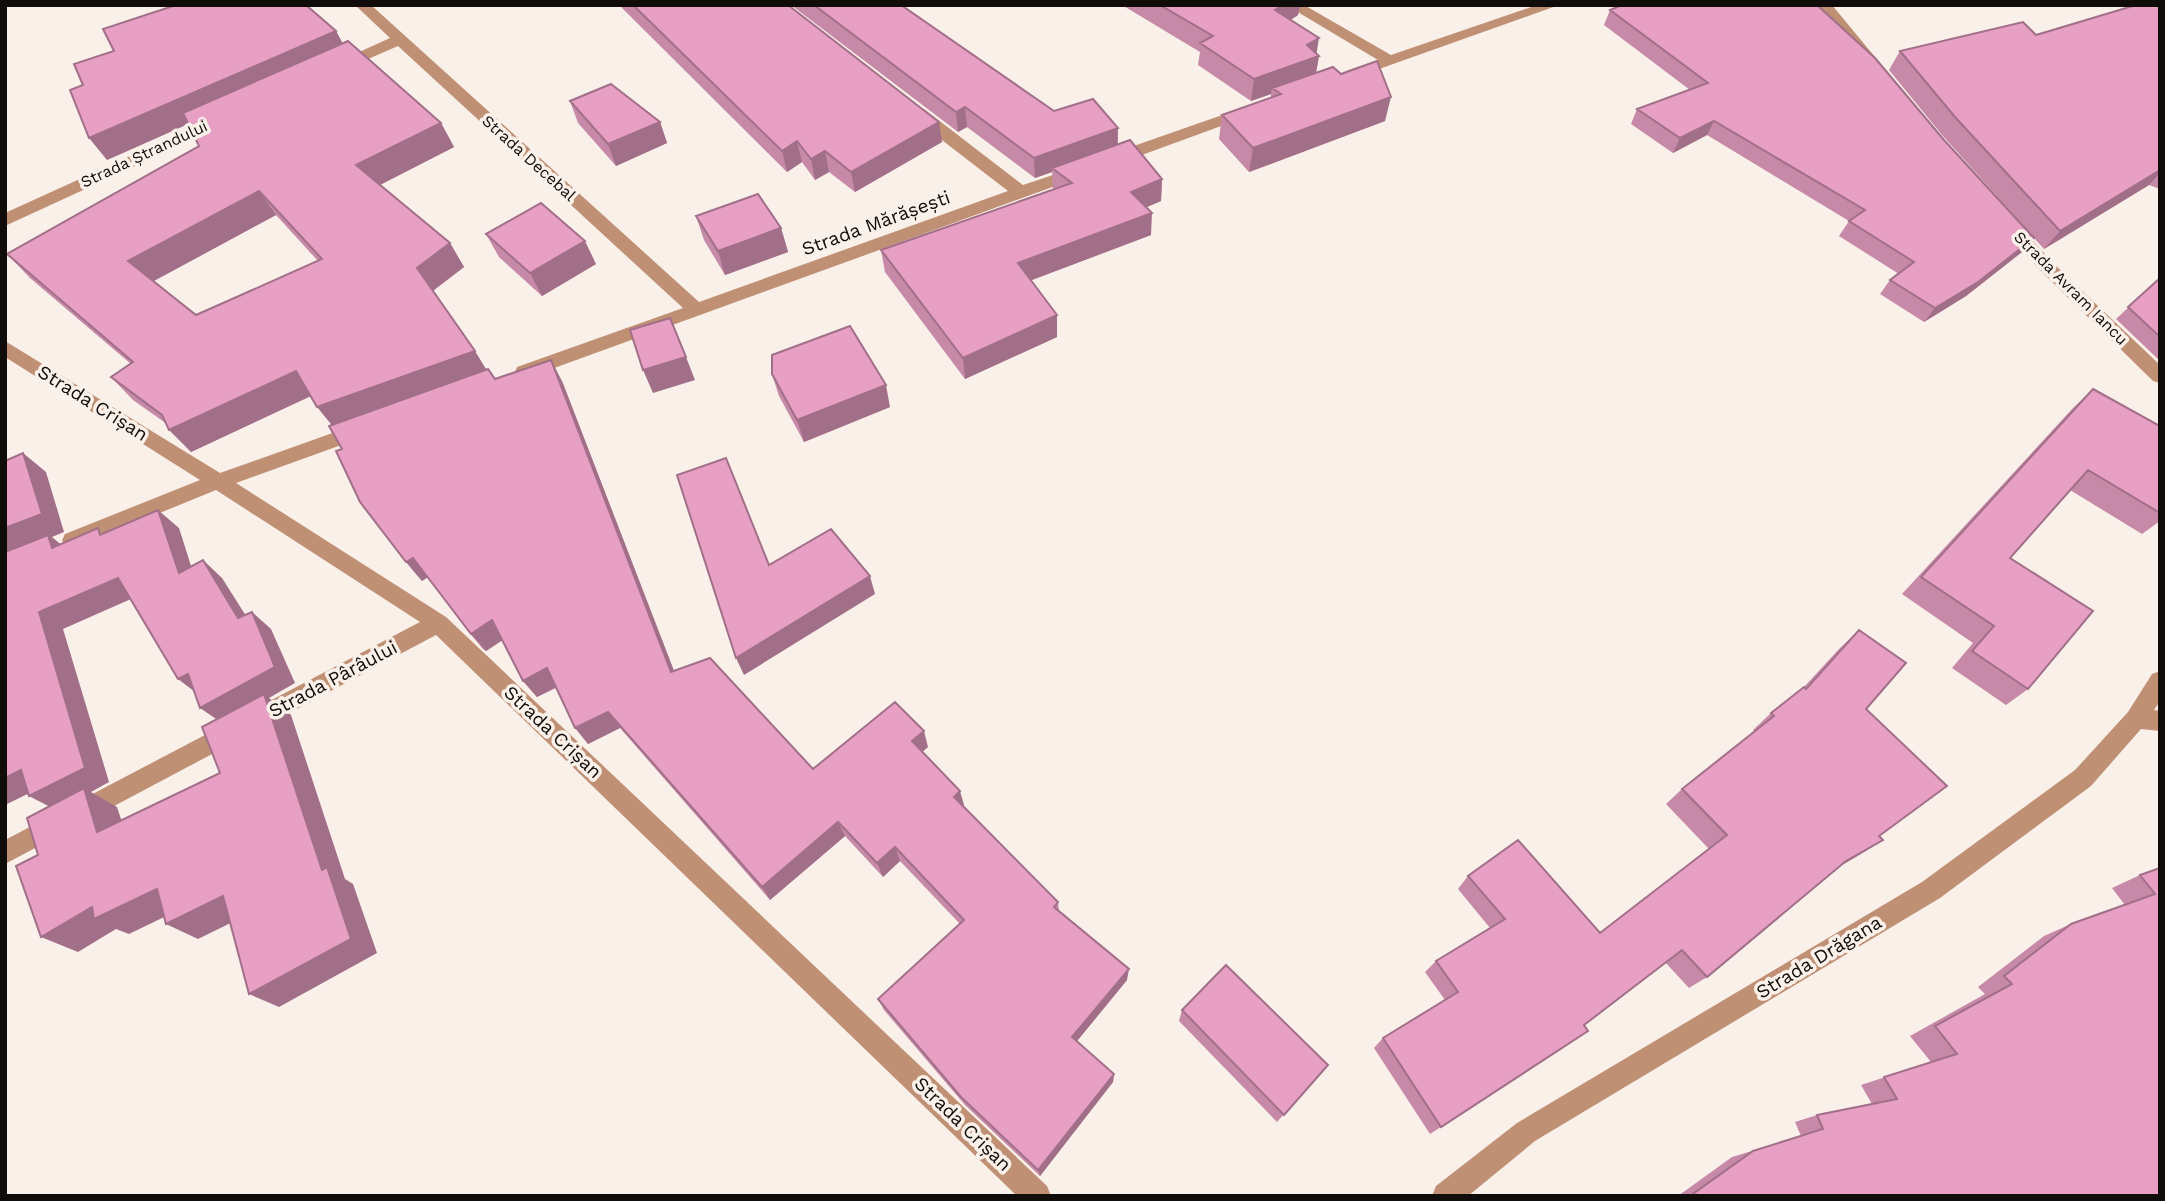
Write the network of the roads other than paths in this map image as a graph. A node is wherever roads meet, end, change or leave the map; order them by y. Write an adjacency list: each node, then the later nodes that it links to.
1 (362, 5): 5 (street, Strada Decebal)
2 (1293, 5): 6 (street)
3 (1552, 5): 6 (street)
4 (1824, 5): 8 (street)
5 (399, 40): 7 (street); 16 (street, Strada Decebal)
6 (1389, 60): 9 (street)
7 (325, 73)
8 (1884, 77)
9 (1337, 79)
10 (1271, 103): 13 (street, Strada Mărășești)
11 (906, 105): 13 (street)
12 (225, 117): 15 (street, Strada Ștrandului)
13 (1021, 192): 16 (street, Strada Mărășești)
14 (1996, 210): 18 (street, Strada Avram Iancu)
15 (5, 220)
16 (697, 310): 19 (street, Strada Mărășești)
17 (5, 348): 21 (street, Strada Crișan)
18 (2160, 376)
19 (502, 380)
20 (385, 422): 21 (street)
21 (216, 482): 22 (street); 23 (street, Strada Crișan)
22 (53, 547)
23 (438, 623): 26 (street, Strada Pârâului); 27 (street, Strada Crișan)
24 (2160, 681): 25 (street, Strada Drăgana)
25 (2148, 720): 28 (street, Strada Drăgana)
26 (5, 853)
27 (1037, 1196)
28 (1446, 1196)

